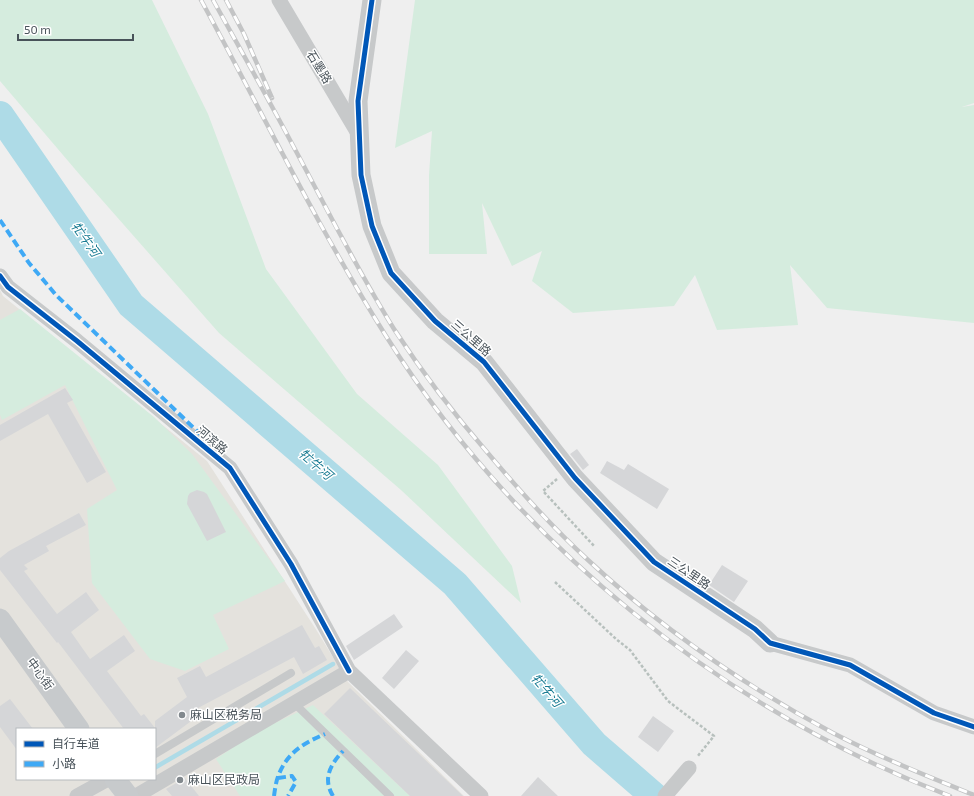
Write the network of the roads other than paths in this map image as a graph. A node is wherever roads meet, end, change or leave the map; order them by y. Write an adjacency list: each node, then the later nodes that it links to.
1 (279, 0): 3 (street, 石墨路)
2 (372, 0): 3 (street, 三公里路)
3 (359, 135): 6 (street, 三公里路)
4 (0, 276): 7 (street, 河滨路)
5 (0, 619): 11 (main road, 中心街)
6 (770, 643): 10 (street)
7 (349, 671): 9 (street); 20 (street, 河滨路)
8 (291, 673): 12 (lane)
9 (294, 703): 18 (street); 19 (lane)
10 (974, 727)
11 (78, 728)
12 (156, 753)
13 (689, 768): 21 (street)
14 (106, 780): 16 (street)
15 (116, 780): 17 (main road)
16 (77, 796)
17 (128, 796)
18 (136, 796)
19 (390, 796)
20 (481, 796)
21 (665, 796)

